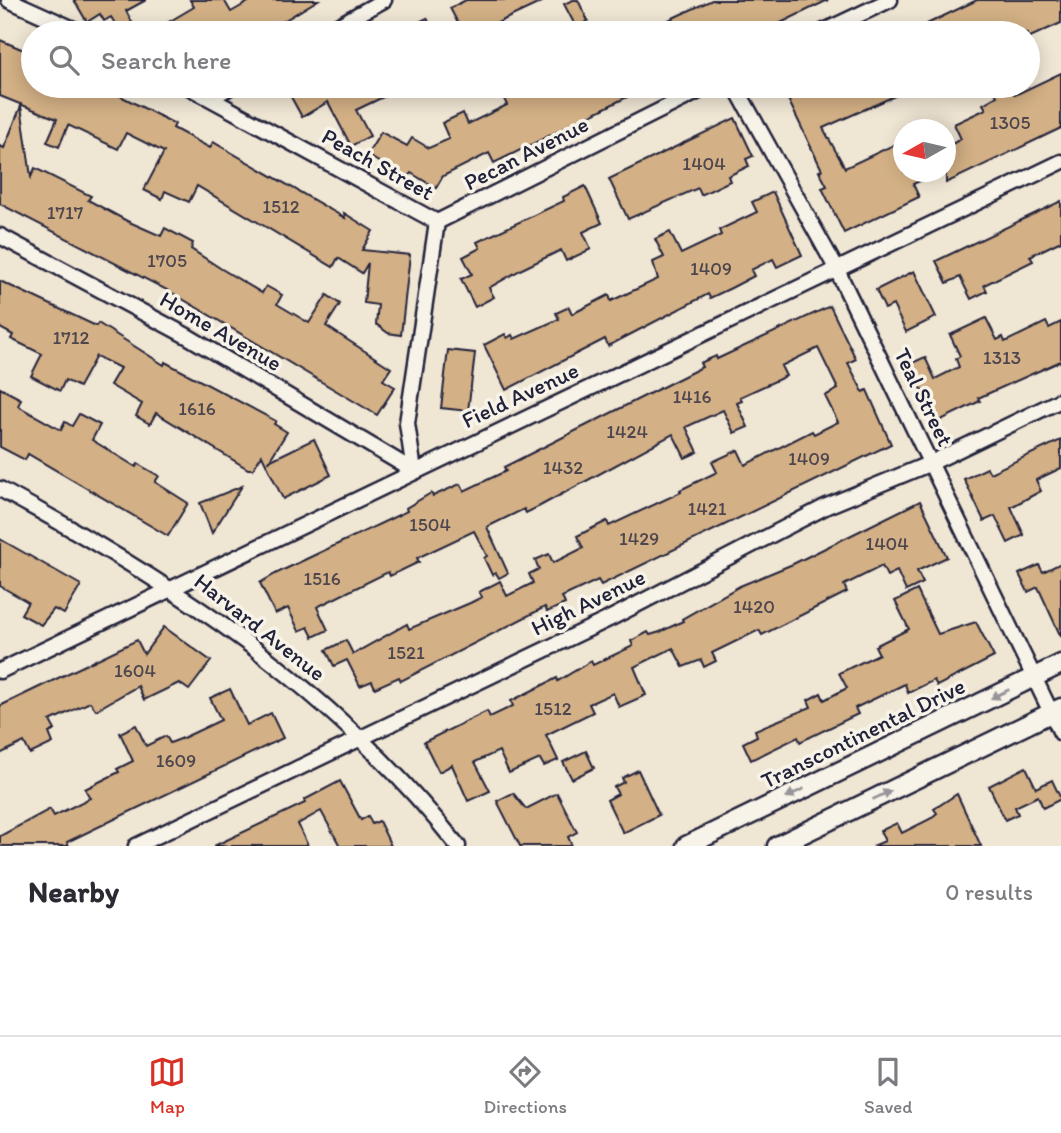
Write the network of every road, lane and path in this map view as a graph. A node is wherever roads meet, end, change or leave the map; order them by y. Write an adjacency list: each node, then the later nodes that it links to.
1 (9, 0): 4 (street)
2 (383, 0): 5 (street)
3 (890, 0): 6 (street)
4 (55, 21)
5 (346, 21)
6 (845, 21)
7 (211, 98): 11 (street, Peach Street)
8 (685, 98): 11 (street, Pecan Avenue)
9 (743, 98): 13 (street, Teal Street)
10 (1061, 162): 13 (street, Field Avenue)
11 (437, 222): 16 (street, Peach Street)
12 (0, 236): 16 (street, Home Avenue)
13 (836, 268): 15 (street, Teal Street); 16 (street, Field Avenue)
14 (1061, 400): 15 (street, High Avenue)
15 (931, 463): 21 (street, Teal Street); 24 (street, High Avenue)
16 (414, 471): 18 (street, Field Avenue)
17 (0, 489): 18 (street, Harvard Avenue)
18 (172, 587): 20 (street, Field Avenue); 24 (street, Harvard Avenue)
19 (1061, 664): 21 (street, Transcontinental Drive)
20 (0, 671)
21 (1033, 677): 22 (street, Teal Street); 27 (street, Transcontinental Drive, one-way to 27)
22 (1056, 711): 23 (street, Teal Street); 28 (street, one-way to 22)
23 (1061, 733)
24 (359, 738): 25 (street, High Avenue); 26 (street, Harvard Avenue)
25 (136, 846)
26 (458, 846)
27 (686, 846)
28 (777, 846)

